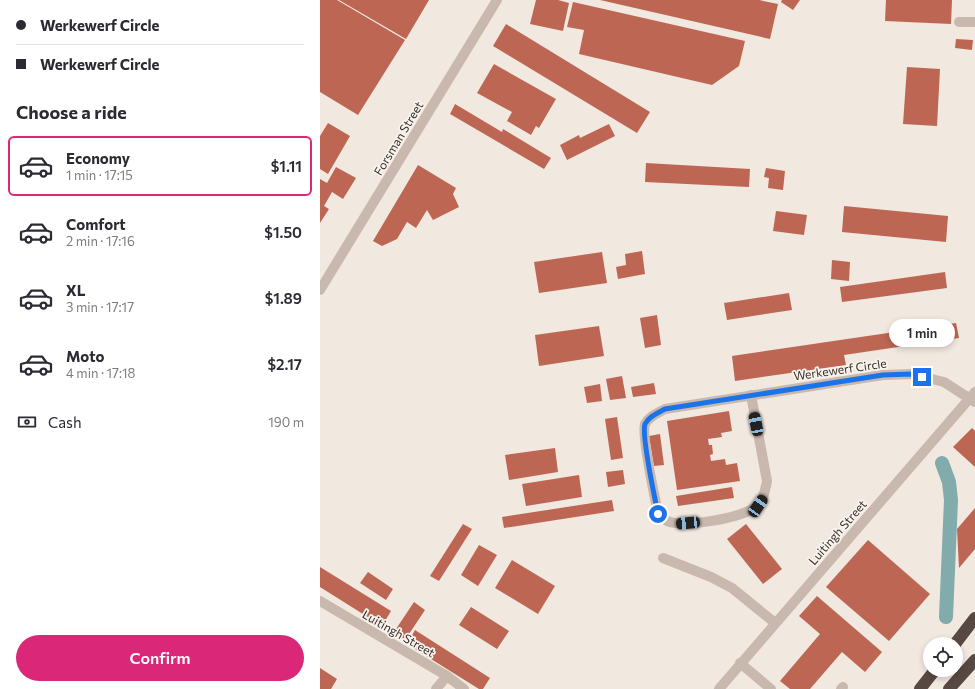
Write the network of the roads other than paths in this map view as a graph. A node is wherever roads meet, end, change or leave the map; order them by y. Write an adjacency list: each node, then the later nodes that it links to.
1 (497, 0): 4 (street, Forsman Street)
2 (959, 22): 3 (street)
3 (975, 22)
4 (320, 290)
5 (751, 395): 5 (street, Werkewerf Circle); 6 (street, Werkewerf Circle)
6 (973, 398): 10 (street, Luitingh Street)
7 (663, 558): 10 (street)
8 (320, 601): 14 (street, Luitingh Street)
9 (975, 618): 11 (highway)
10 (775, 623): 13 (street, Luitingh Street)
11 (960, 637)
12 (975, 660): 21 (highway)
13 (740, 663): 18 (street, Luitingh Street); 19 (street)
14 (447, 676): 16 (street); 17 (street, Luitingh Street)
15 (929, 677): 20 (highway)
16 (436, 689)
17 (464, 689)
18 (719, 689)
19 (771, 689)
20 (920, 689)
21 (949, 689)

